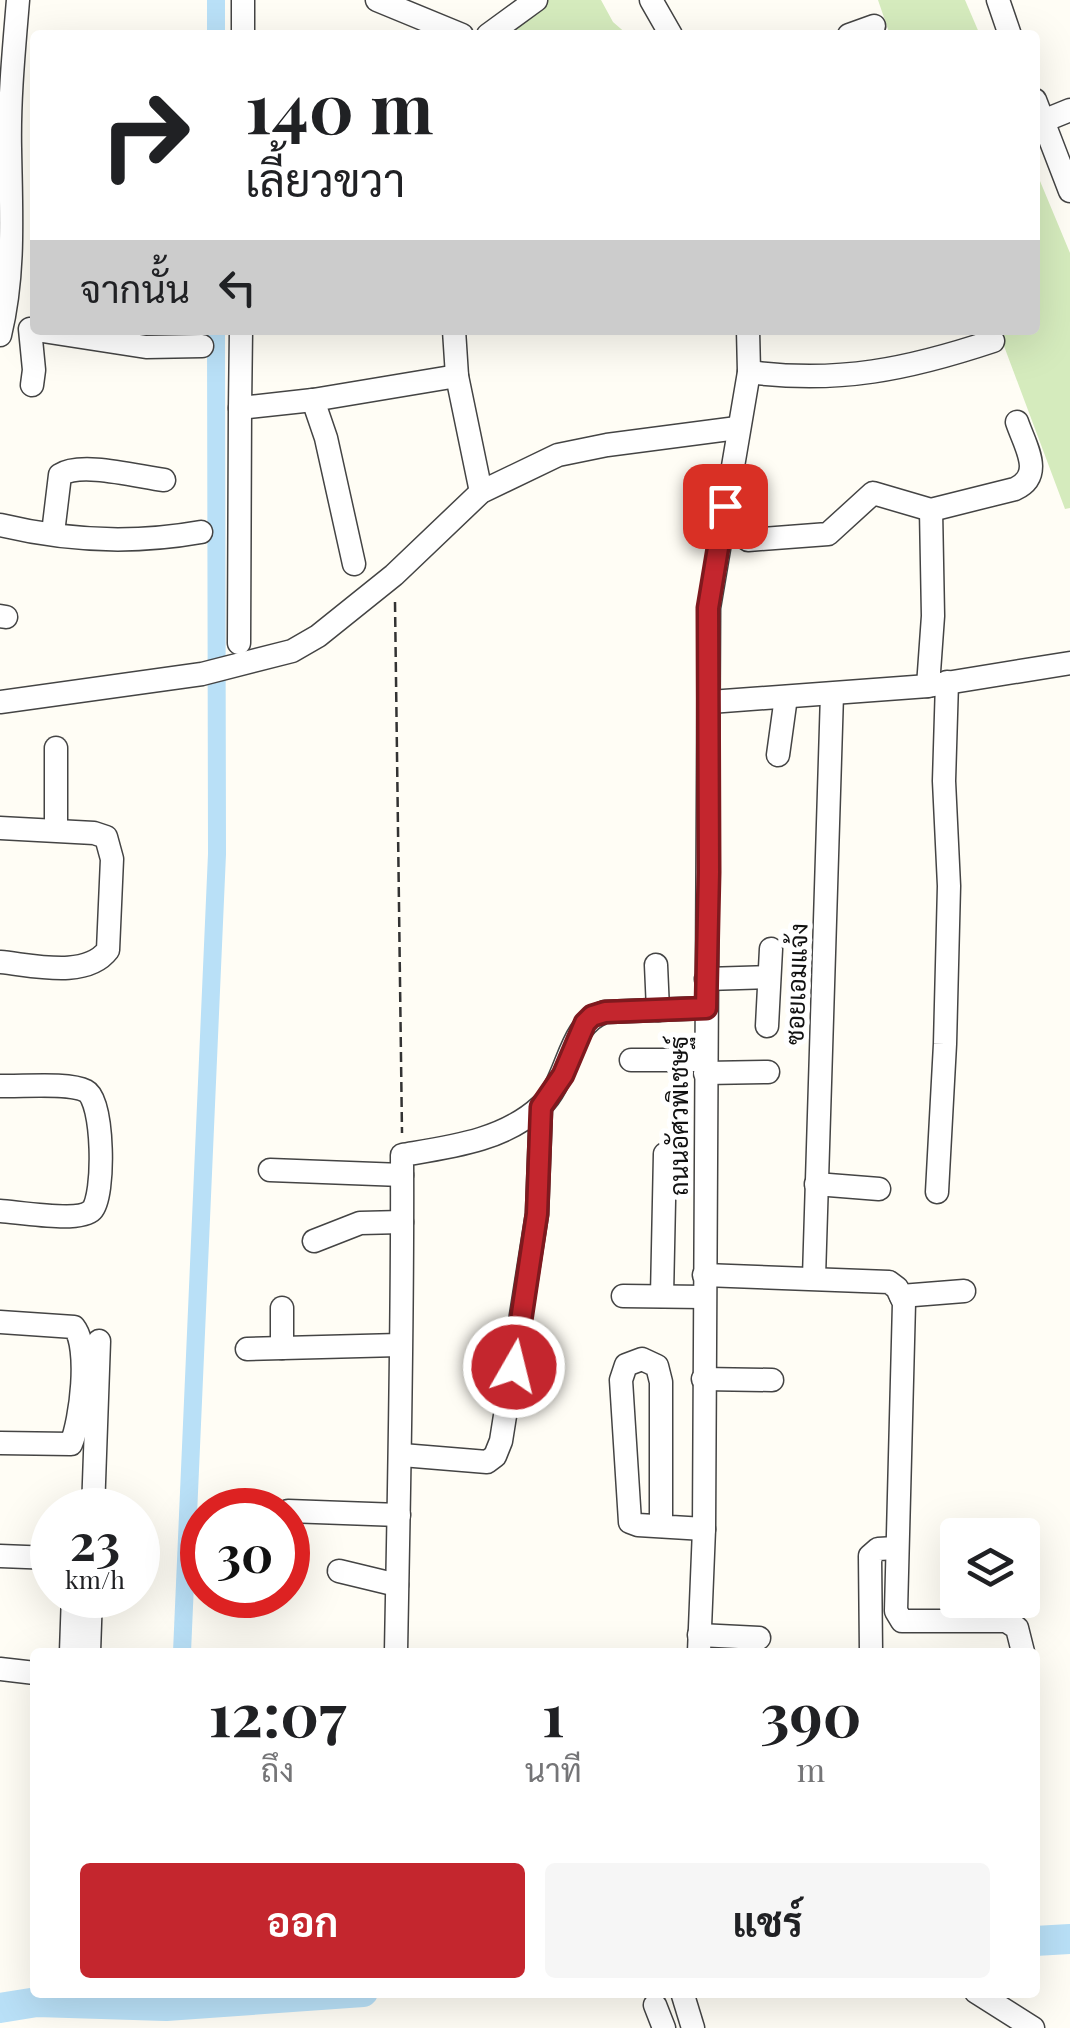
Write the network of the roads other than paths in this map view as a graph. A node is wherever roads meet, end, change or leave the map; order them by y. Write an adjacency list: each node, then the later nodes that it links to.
1 (18, 0): 14 (street)
2 (243, 0): 8 (street)
3 (378, 0): 9 (street)
4 (536, 0): 10 (street)
5 (651, 0): 11 (street)
6 (998, 0): 13 (street)
7 (874, 26): 12 (street)
8 (243, 30)
9 (450, 30)
10 (495, 30)
11 (668, 30)
12 (863, 30)
13 (1008, 30)
14 (6, 62): 18 (street)
15 (1070, 110): 16 (street)
16 (1040, 111)
17 (1040, 114): 19 (street)
18 (7, 157): 21 (street)
19 (1070, 190)
20 (30, 329): 21 (street)
21 (1, 330)
22 (34, 335): 31 (street)
23 (88, 335): 28 (street)
24 (241, 335): 33 (street)
25 (454, 335): 30 (street)
26 (748, 335): 29 (street, ถนนอัศวพิเชษฐ์)
27 (993, 341): 29 (street)
28 (202, 346)
29 (749, 372): 35 (street, ถนนอัศวพิเชษฐ์)
30 (457, 376): 32 (street); 37 (street)
31 (32, 385)
32 (312, 400): 33 (street); 43 (street)
33 (240, 408): 44 (street)
34 (1016, 422): 38 (street)
35 (737, 428): 37 (street); 50 (street, ถนนอัศวพิเชษฐ์)
36 (164, 480): 41 (street)
37 (481, 492): 49 (street)
38 (931, 510): 42 (street); 46 (street)
39 (0, 525): 41 (street)
40 (201, 532): 41 (street)
41 (54, 533)
42 (748, 540)
43 (354, 564)
44 (240, 643)
45 (1070, 663): 46 (street)
46 (938, 684): 47 (street); 73 (street)
47 (832, 694): 48 (street); 71 (street, ซอยเอมแจ้ง)
48 (786, 697): 50 (street); 52 (street)
49 (0, 702)
50 (710, 702): 59 (street, ถนนอัศวพิเชษฐ์)
51 (56, 748): 54 (street)
52 (778, 755)
53 (0, 828): 54 (street)
54 (56, 830): 56 (street)
55 (771, 950): 58 (street)
56 (0, 962)
57 (656, 965): 61 (street)
58 (768, 978): 59 (street); 62 (street)
59 (706, 979): 60 (street, ถนนอัศวพิเชษฐ์)
60 (706, 1008): 61 (street); 64 (street, ถนนอัศวพิเชษฐ์)
61 (658, 1010): 67 (street)
62 (766, 1026)
63 (631, 1060): 64 (street)
64 (705, 1067): 65 (street); 78 (street, ถนนอัศวพิเชษฐ์)
65 (768, 1072)
66 (0, 1086): 74 (street)
67 (541, 1107): 69 (street); 92 (street)
68 (665, 1154): 81 (street)
69 (402, 1165): 70 (street); 75 (street)
70 (270, 1170)
71 (816, 1184): 72 (street); 77 (street, ซอยเอมแจ้ง)
72 (879, 1190)
73 (937, 1192)
74 (0, 1211)
75 (402, 1222): 76 (street); 86 (street)
76 (314, 1242)
77 (814, 1277): 78 (street); 82 (street)
78 (704, 1286): 81 (street); 89 (street, ถนนอัศวพิเชษฐ์)
79 (964, 1291): 82 (street)
80 (623, 1296): 81 (street)
81 (662, 1296)
82 (901, 1296): 98 (street)
83 (282, 1308): 87 (street)
84 (0, 1322): 91 (street)
85 (99, 1341): 93 (street)
86 (399, 1344): 87 (street); 92 (street)
87 (282, 1348): 88 (street)
88 (247, 1349)
89 (703, 1379): 90 (street); 97 (street, ถนนอัศวพิเชษฐ์)
90 (772, 1380)
91 (0, 1443)
92 (402, 1455): 95 (street)
93 (93, 1488)
94 (310, 1513): 95 (street)
95 (399, 1516): 102 (street)
96 (661, 1525): 96 (street); 97 (street)
97 (704, 1528): 106 (street, ถนนอัศวพิเชษฐ์)
98 (896, 1548): 110 (street); 111 (street)
99 (0, 1556): 100 (street)
100 (30, 1557)
101 (338, 1571): 102 (street)
102 (397, 1585): 109 (street)
103 (72, 1618): 107 (street)
104 (90, 1618): 108 (street)
105 (759, 1638): 106 (street)
106 (699, 1644)
107 (71, 1648)
108 (89, 1648)
109 (396, 1648)
110 (871, 1648)
111 (1022, 1648)
112 (0, 1669): 113 (street)
113 (30, 1672)
114 (683, 1998): 118 (street)
115 (986, 1998): 119 (street)
116 (655, 2005): 117 (street)
117 (664, 2028)
118 (692, 2028)
119 (1033, 2028)

